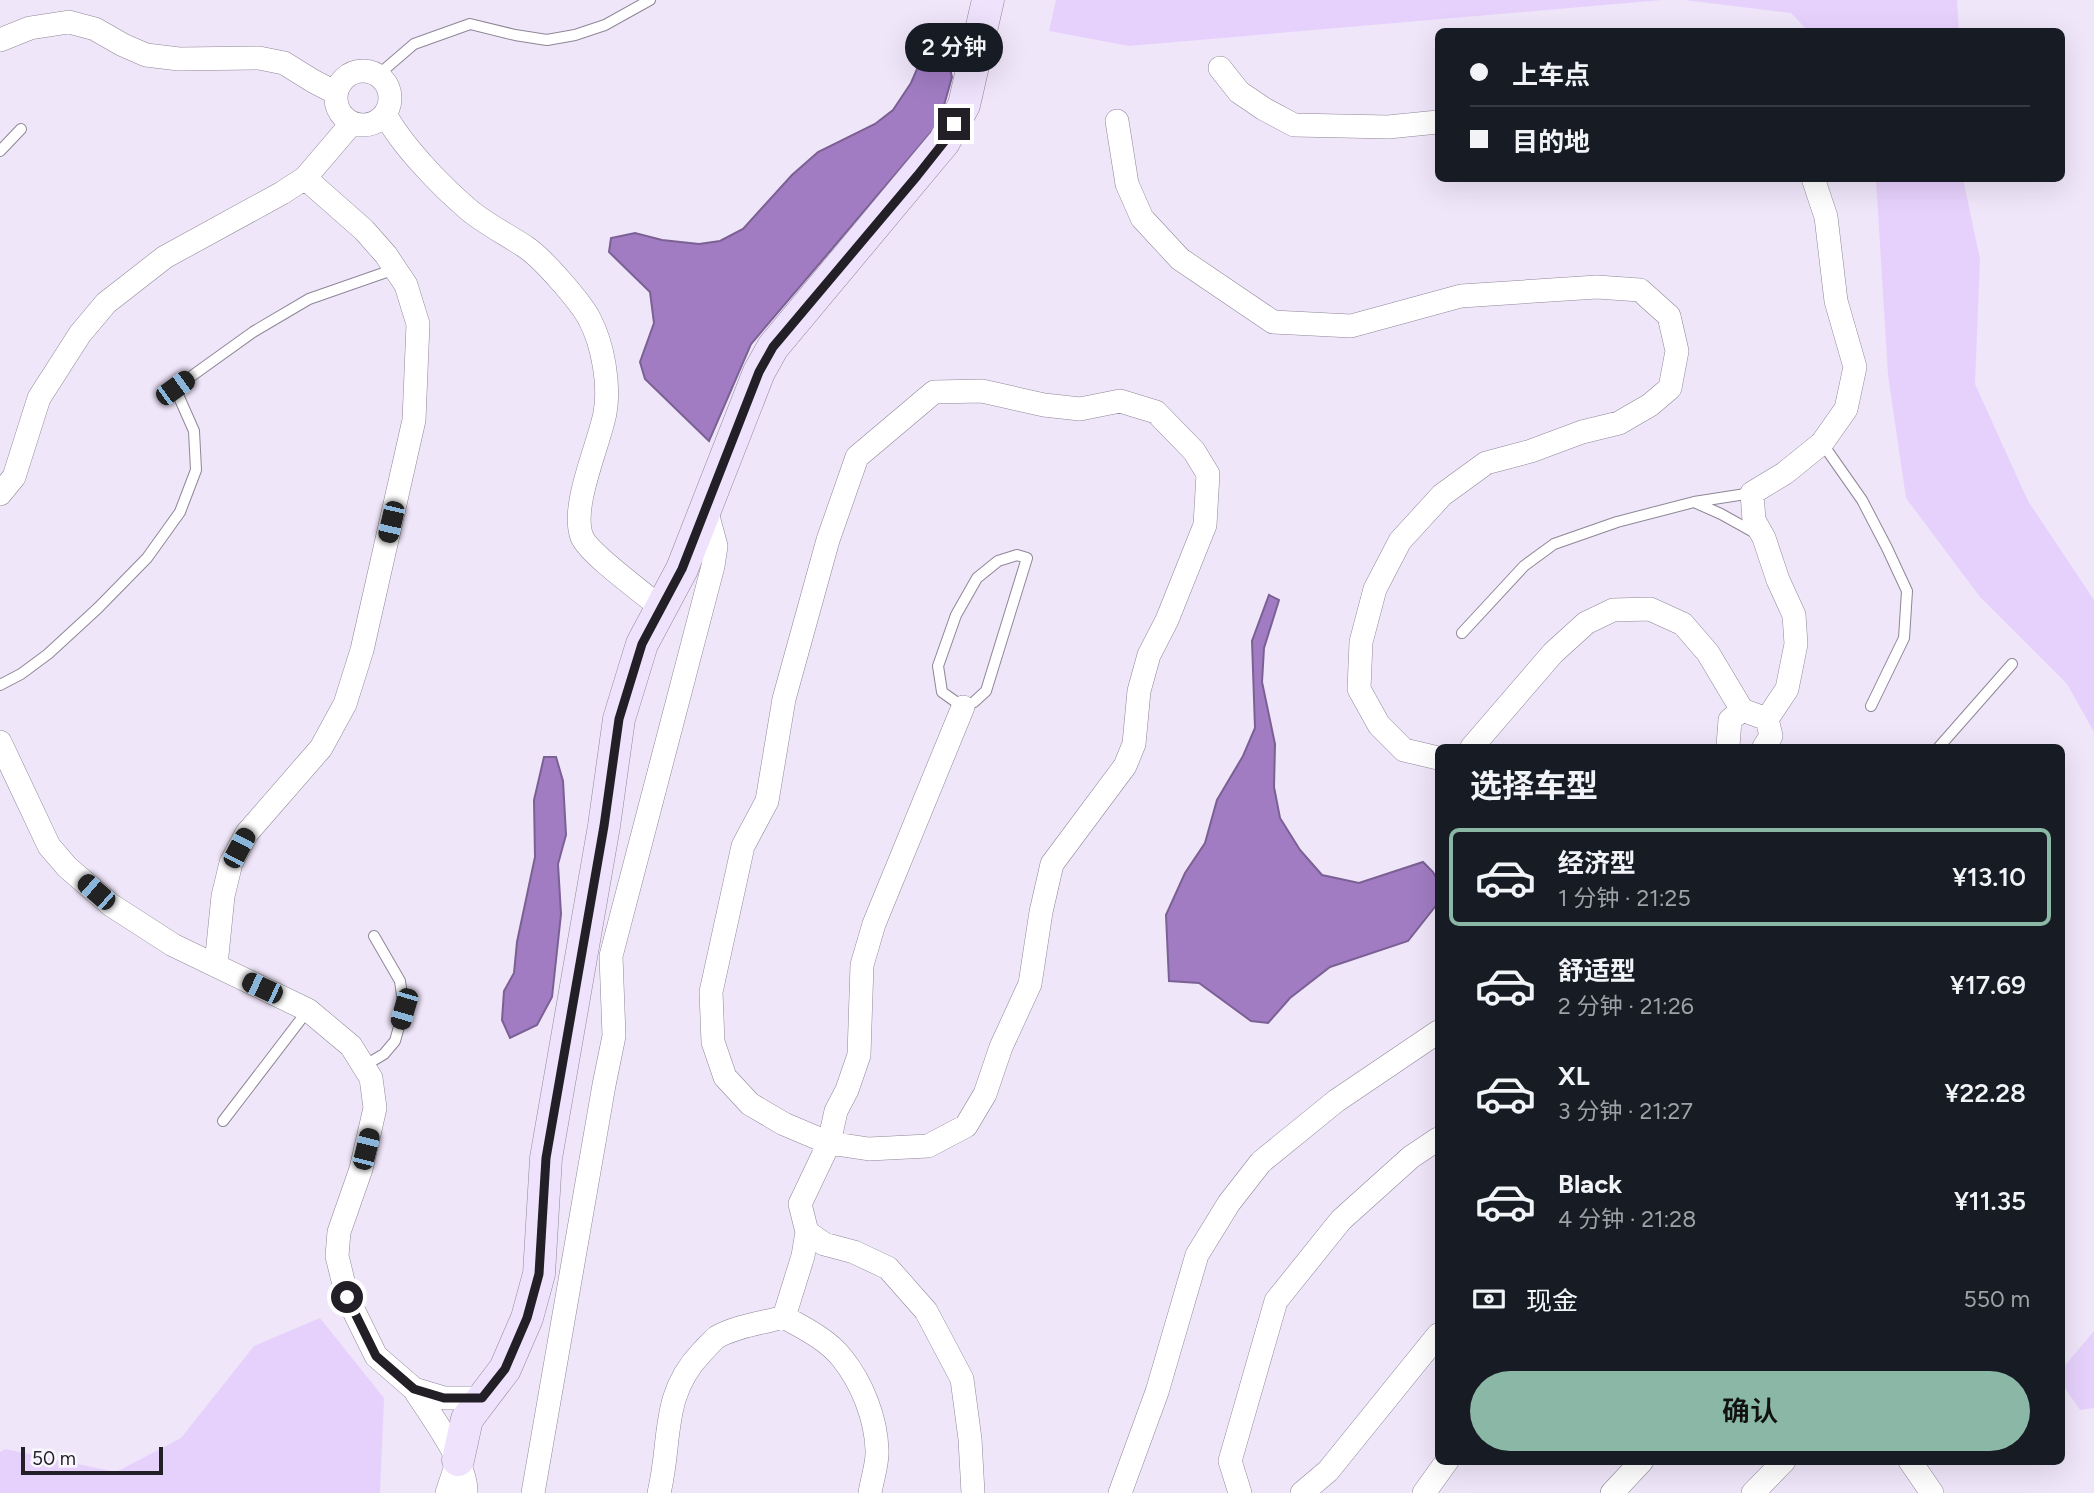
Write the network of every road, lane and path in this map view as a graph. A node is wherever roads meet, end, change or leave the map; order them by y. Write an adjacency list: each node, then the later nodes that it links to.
1 (650, 0): 5 (lane)
2 (988, 0): 20 (street)
3 (0, 40): 6 (street)
4 (1220, 68): 10 (street)
5 (378, 75): 6 (street); 7 (street)
6 (336, 93): 9 (street)
7 (385, 114): 9 (street); 22 (street)
8 (1117, 121): 35 (street)
9 (352, 122): 13 (street)
10 (1435, 122)
11 (21, 129): 12 (lane)
12 (0, 151)
13 (305, 178): 15 (street); 18 (street)
14 (1814, 182): 16 (street)
15 (396, 269): 25 (lane); 37 (street)
16 (1822, 443): 17 (street); 26 (lane)
17 (1752, 493): 19 (lane); 21 (street)
18 (0, 494)
19 (1694, 502): 21 (lane); 23 (lane)
20 (706, 509): 22 (street); 56 (street)
21 (1764, 538): 29 (street)
22 (661, 608): 48 (street)
23 (1462, 633)
24 (2012, 664): 34 (lane)
25 (0, 685)
26 (1871, 706)
27 (963, 707): 27 (lane); 43 (street)
28 (1741, 710): 29 (street); 31 (street); 32 (street)
29 (1767, 719): 33 (street)
30 (0, 742): 37 (street)
31 (1475, 744)
32 (1726, 744)
33 (1767, 744)
34 (1942, 744)
35 (1435, 757)
36 (374, 936): 40 (lane)
37 (216, 965): 38 (street)
38 (308, 1010): 40 (street); 41 (lane)
39 (1435, 1034): 60 (street)
40 (364, 1066): 47 (street)
41 (223, 1121)
42 (1435, 1141): 61 (street)
43 (829, 1143): 43 (street); 44 (street)
44 (807, 1231): 45 (street); 59 (street)
45 (784, 1317): 57 (street); 58 (street)
46 (1435, 1339): 62 (street)
47 (414, 1389): 48 (street); 49 (street)
48 (482, 1398): 49 (street)
49 (458, 1460): 54 (street); 55 (street)
50 (1444, 1465): 63 (street)
51 (1638, 1465): 64 (street)
52 (1780, 1465): 65 (street)
53 (1913, 1465): 66 (street)
54 (447, 1493)
55 (466, 1493)
56 (533, 1493)
57 (659, 1493)
58 (870, 1493)
59 (972, 1493)
60 (1120, 1493)
61 (1240, 1493)
62 (1302, 1493)
63 (1424, 1493)
64 (1612, 1493)
65 (1753, 1493)
66 (1932, 1493)

